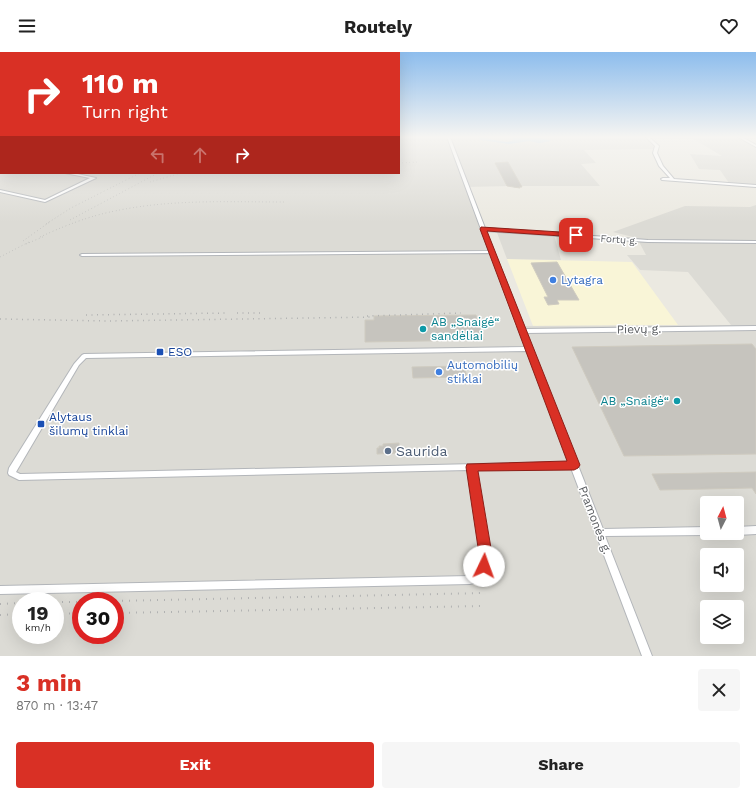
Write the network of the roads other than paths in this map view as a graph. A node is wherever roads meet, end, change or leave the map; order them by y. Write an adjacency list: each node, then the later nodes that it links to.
1 (459, 165): 8 (street, Pramonės g.)
2 (661, 165): 5 (street)
3 (72, 174): 7 (street)
4 (663, 179): 5 (street)
5 (675, 180): 6 (street)
6 (756, 186)
7 (0, 191)
8 (483, 229): 9 (street, Fortų g.); 10 (street, Pramonės g.)
9 (756, 242)
10 (492, 252): 11 (street); 13 (street, Pramonės g.)
11 (82, 255)
12 (756, 328): 13 (street, Pievų g.)
13 (523, 331): 14 (street, Pramonės g.)
14 (530, 349): 15 (street, Pramonės g.); 16 (street)
15 (574, 465): 16 (street); 20 (street, Pramonės g.)
16 (472, 467): 21 (street)
17 (744, 530): 18 (street)
18 (756, 530)
19 (700, 531): 20 (street)
20 (600, 533): 22 (street, Pramonės g.)
21 (0, 590)
22 (646, 656)

